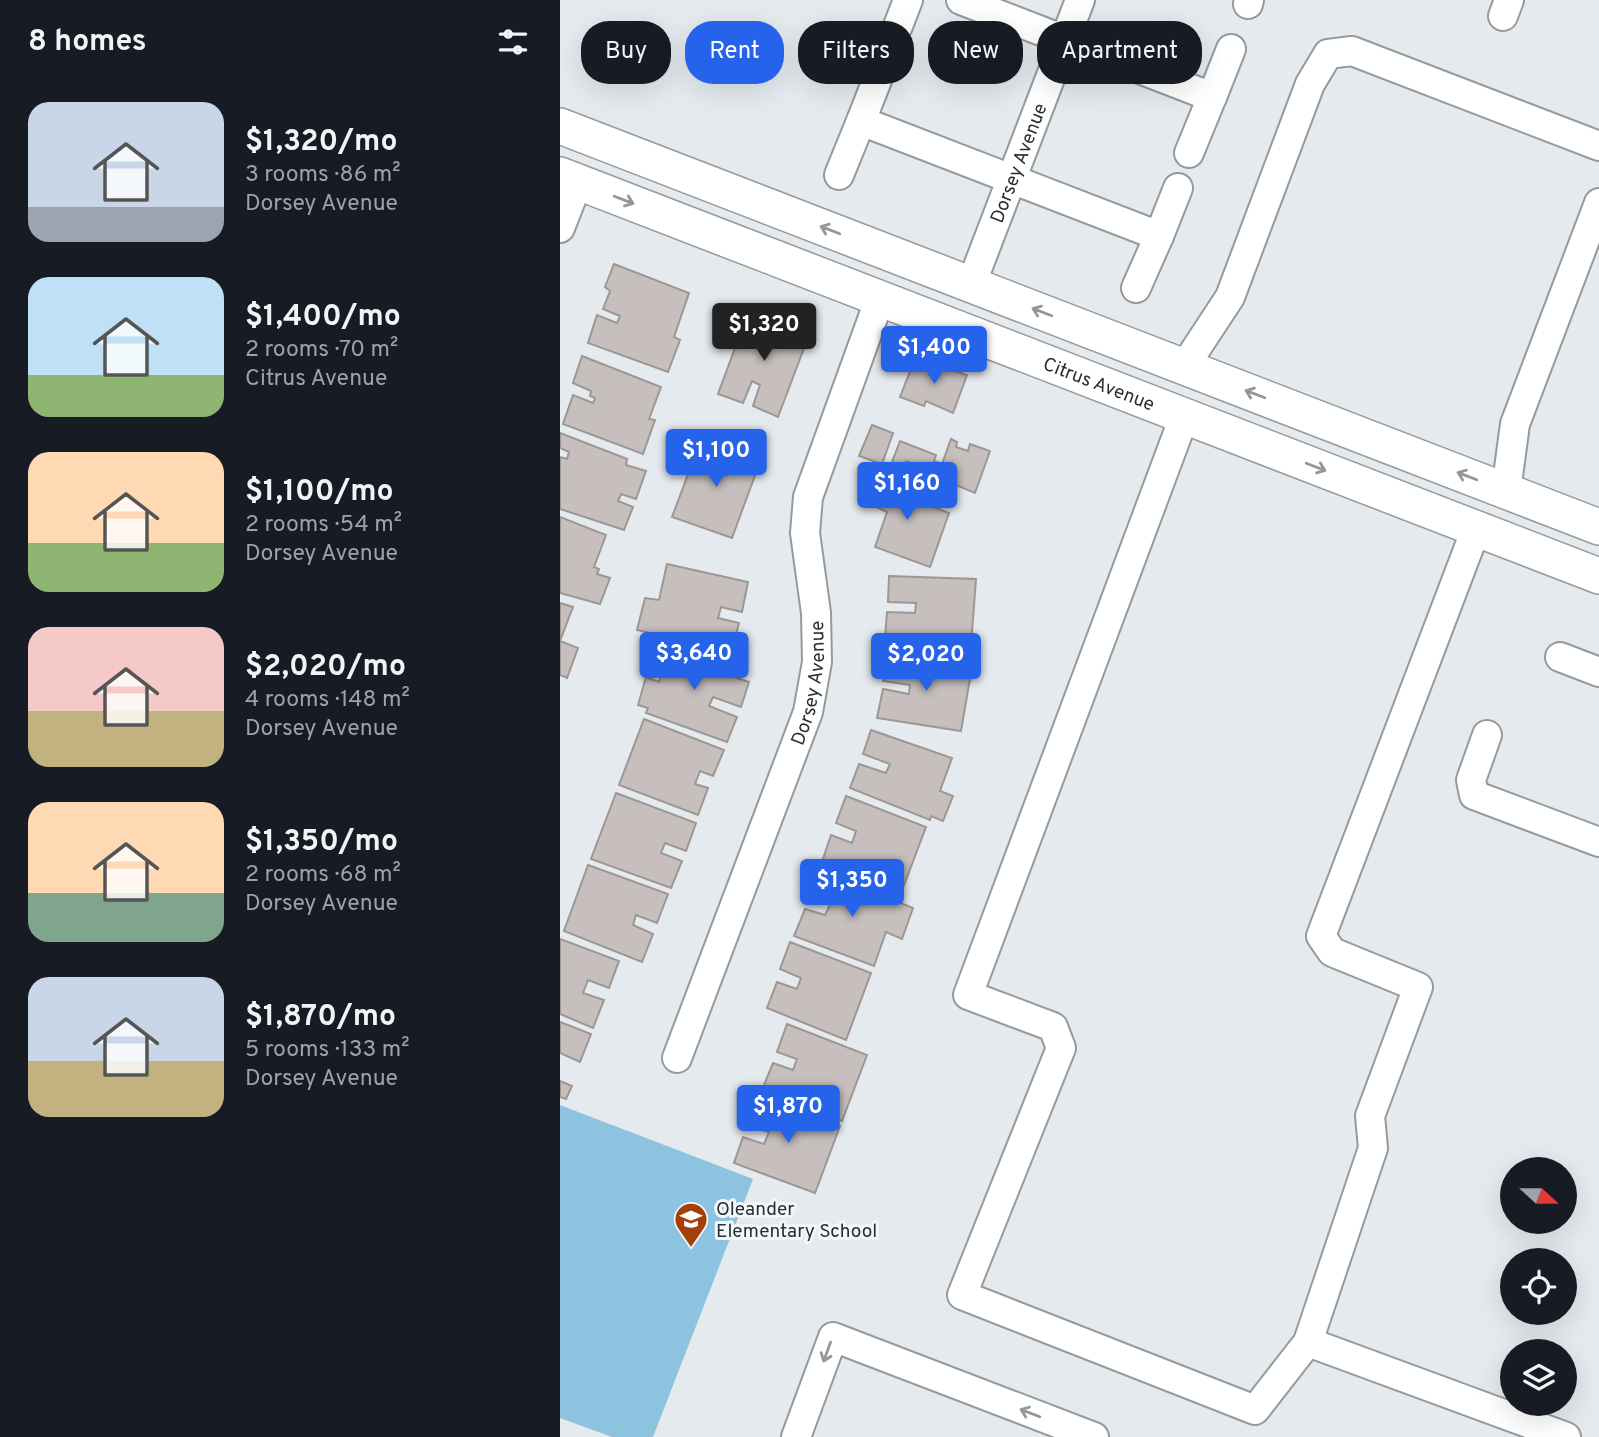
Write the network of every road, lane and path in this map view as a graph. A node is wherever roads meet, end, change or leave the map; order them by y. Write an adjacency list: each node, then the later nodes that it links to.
1 (961, 0): 4 (street)
2 (1080, 0): 3 (street, Dorsey Avenue)
3 (1072, 21)
4 (1037, 29)
5 (1231, 49): 9 (street)
6 (876, 84): 10 (street)
7 (1048, 84): 16 (street, Dorsey Avenue)
8 (1178, 84): 9 (street)
9 (1212, 97): 13 (street)
10 (861, 121): 14 (street); 16 (street)
11 (560, 126): 21 (main road, one-way to 11)
12 (1599, 146): 24 (street)
13 (1189, 153)
14 (839, 175)
15 (569, 178): 19 (street); 23 (main road, Citrus Avenue, one-way to 23)
16 (1012, 180): 20 (street); 21 (street, Dorsey Avenue)
17 (1178, 188): 20 (street)
18 (1599, 203): 26 (street)
19 (560, 228)
20 (1159, 236): 22 (street)
21 (971, 285): 24 (main road, one-way to 21)
22 (1136, 288)
23 (880, 298): 25 (main road, Citrus Avenue); 34 (street, Dorsey Avenue)
24 (1184, 367): 26 (main road, one-way to 24)
25 (1184, 417): 28 (main road, Citrus Avenue, one-way to 28); 35 (street)
26 (1506, 491): 27 (main road)
27 (1599, 527)
28 (1476, 529): 29 (main road, Citrus Avenue); 35 (street)
29 (1599, 576)
30 (1560, 657): 31 (street)
31 (1599, 672)
32 (1487, 735): 33 (street)
33 (1599, 842)
34 (677, 1058)
35 (1308, 1342): 38 (street)
36 (796, 1437): 37 (street, one-way to 36)
37 (1094, 1437)
38 (1566, 1437)

